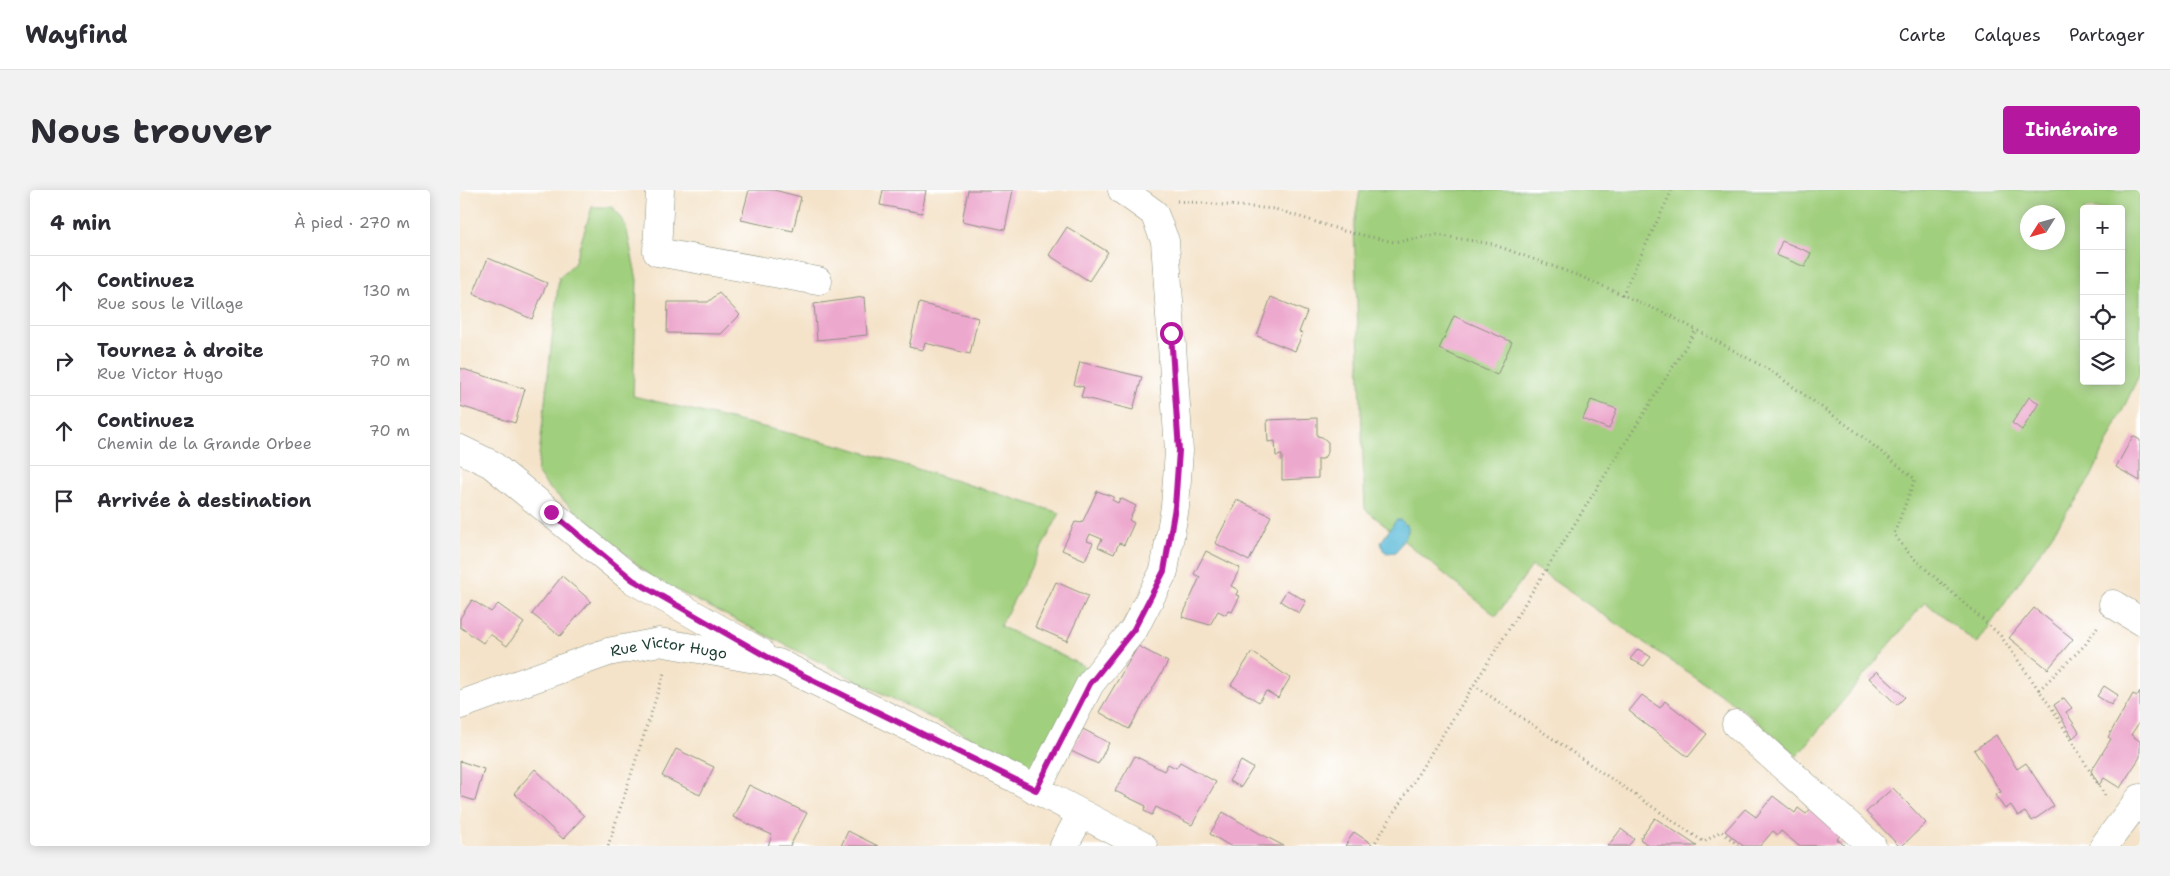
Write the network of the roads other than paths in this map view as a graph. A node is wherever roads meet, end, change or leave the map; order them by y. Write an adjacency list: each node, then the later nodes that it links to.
1 (660, 190): 3 (street)
2 (1122, 190): 10 (street)
3 (818, 281)
4 (460, 449): 7 (street)
5 (2113, 604): 6 (street)
6 (2140, 621)
7 (778, 663): 8 (street, Rue Victor Hugo); 10 (street, Rue Victor Hugo)
8 (460, 705)
9 (1736, 724): 15 (street)
10 (1036, 790): 12 (street, Rue Victor Hugo)
11 (2140, 798): 16 (street)
12 (1081, 814): 13 (street); 14 (street, Rue Victor Hugo)
13 (1064, 846)
14 (1144, 846)
15 (1872, 846)
16 (2104, 846)

